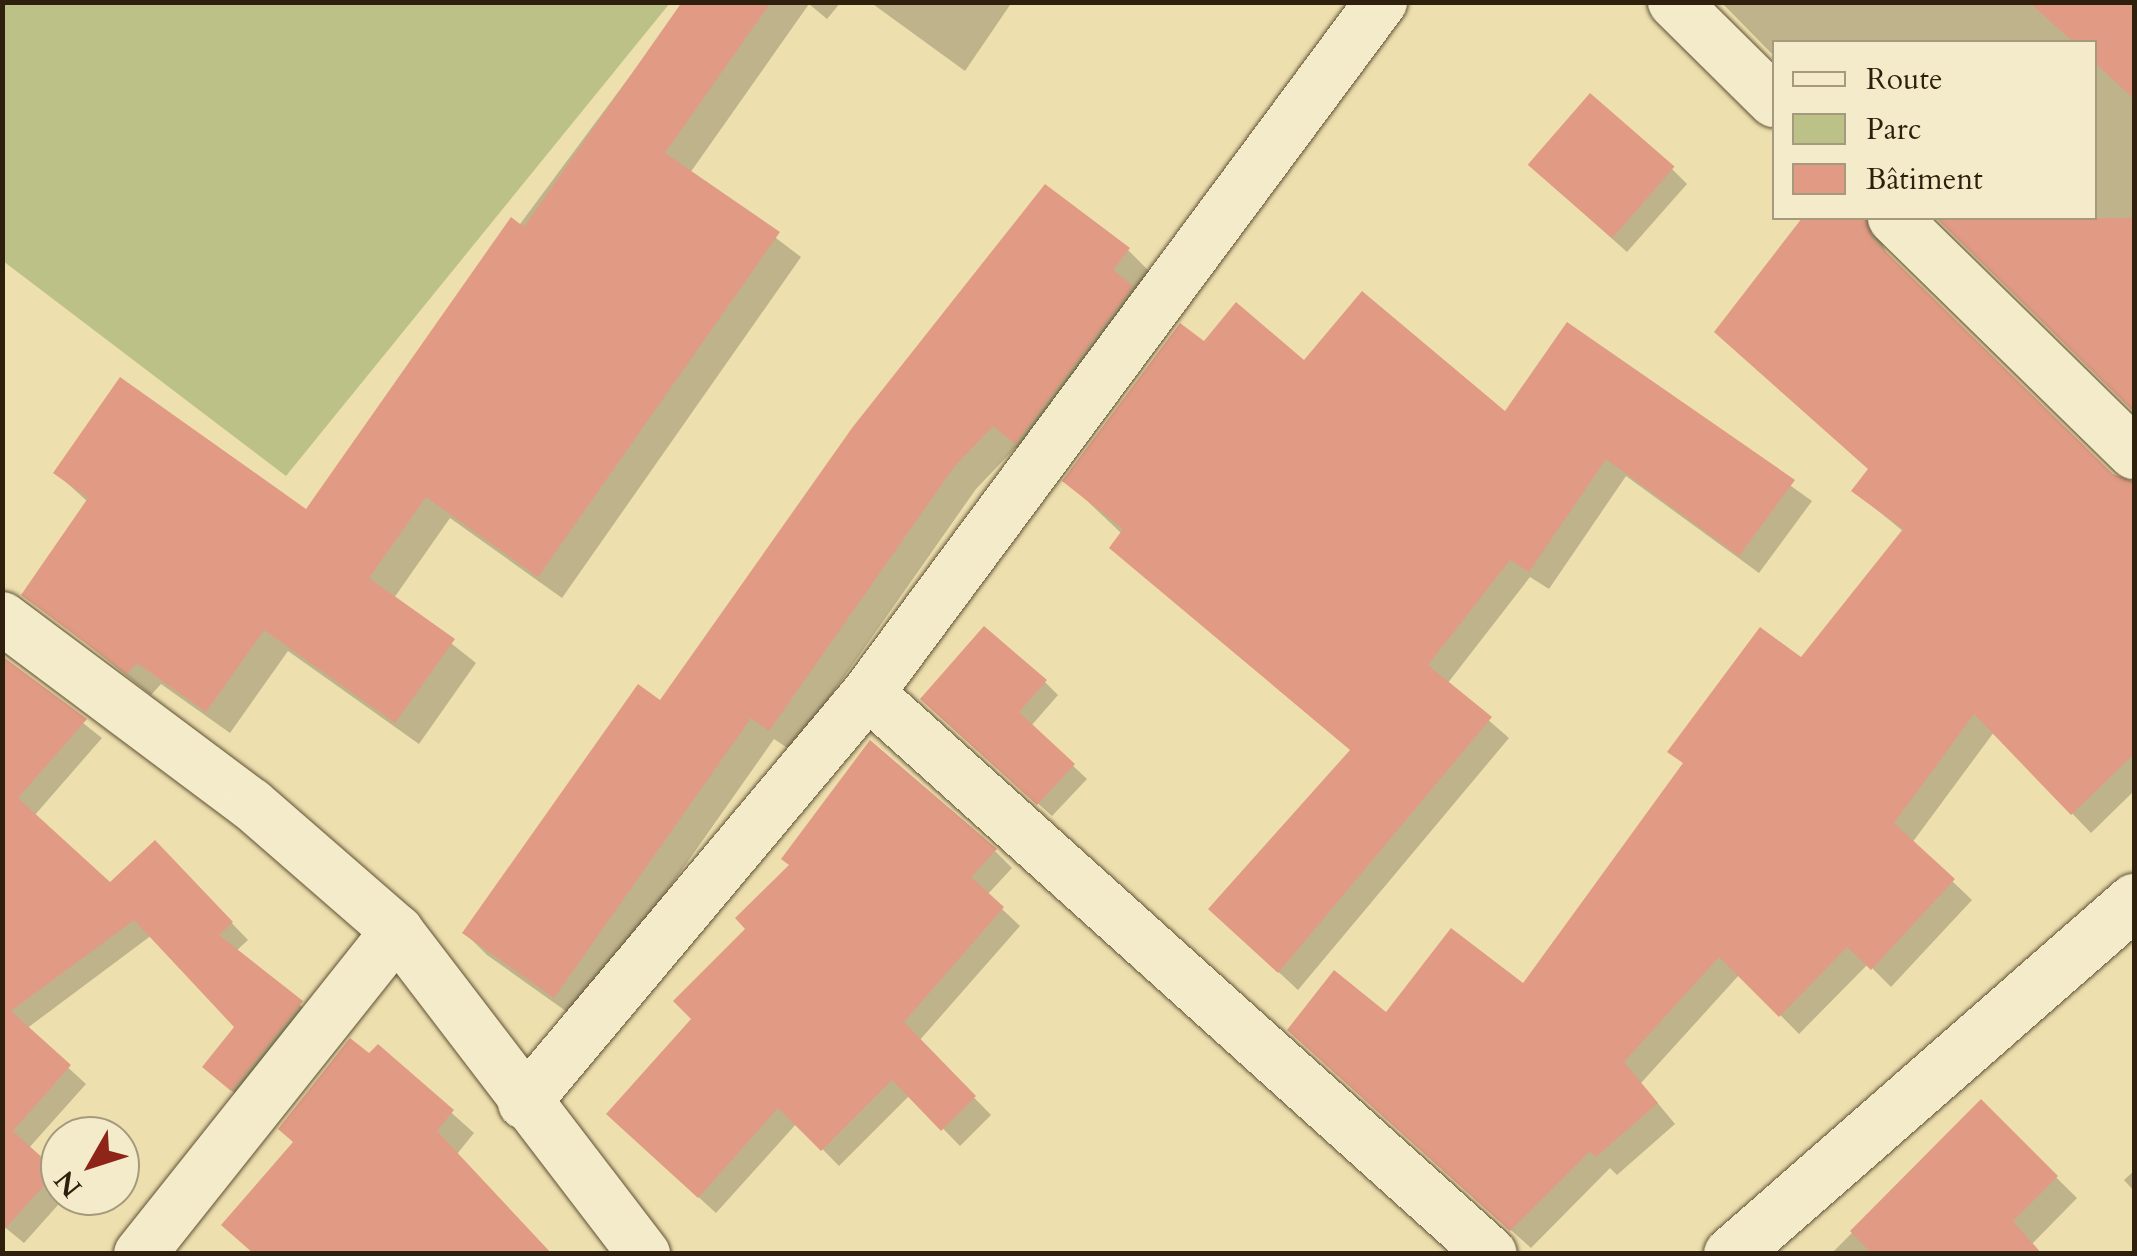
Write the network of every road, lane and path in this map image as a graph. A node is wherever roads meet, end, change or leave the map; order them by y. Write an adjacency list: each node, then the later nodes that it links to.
1 (1381, 2): 7 (street)
2 (1674, 2): 3 (street)
3 (1772, 99)
4 (1896, 220): 5 (street)
5 (2134, 453)
6 (2, 618): 9 (street)
7 (868, 693): 10 (street); 13 (street)
8 (2134, 901): 14 (street)
9 (397, 930): 10 (street); 11 (street)
10 (524, 1103): 12 (street)
11 (140, 1254)
12 (644, 1254)
13 (1491, 1254)
14 (1731, 1254)

